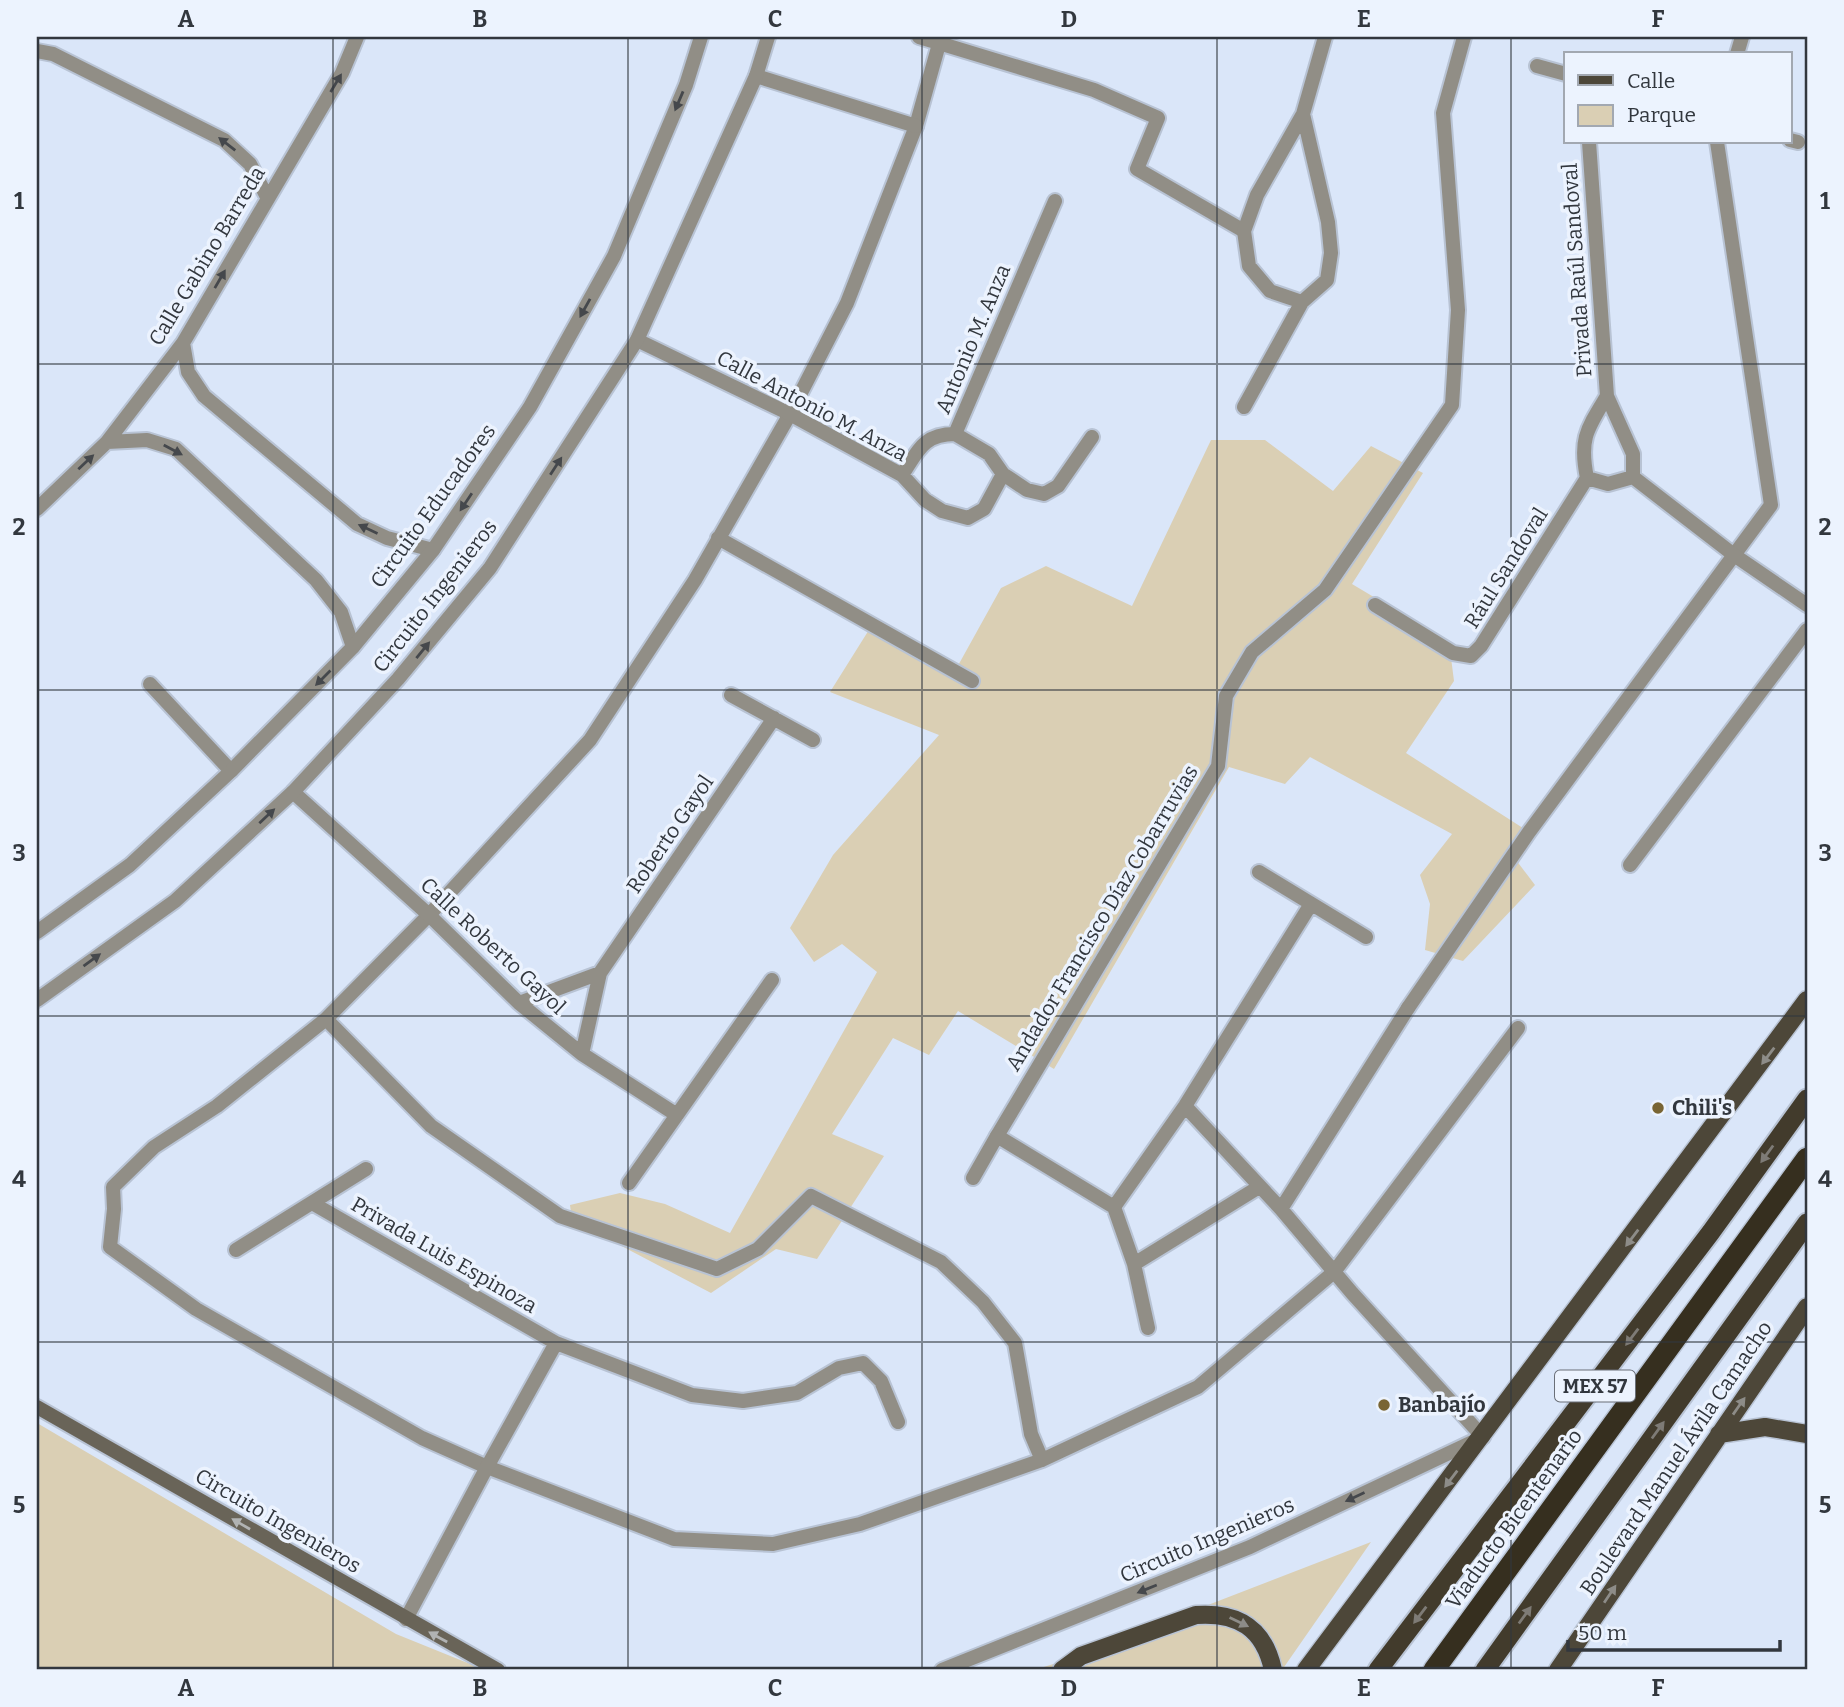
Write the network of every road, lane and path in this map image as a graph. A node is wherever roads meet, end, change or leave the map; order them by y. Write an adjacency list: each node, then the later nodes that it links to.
1 (357, 37): 16 (street, Calle Gabino Barreda, one-way to 1)
2 (701, 37): 34 (street, Circuito Educadores, one-way to 34)
3 (768, 37): 11 (street, Circuito Ingenieros)
4 (919, 37): 7 (street)
5 (1325, 37): 12 (street)
6 (1464, 37): 64 (street, Andador Francisco Díaz Cobarruvias)
7 (940, 40): 13 (street); 18 (street)
8 (37, 51): 16 (street, one-way to 8)
9 (1536, 66): 10 (street)
10 (1564, 73)
11 (756, 76): 13 (street); 20 (street, Circuito Ingenieros)
12 (1303, 114): 18 (street); 19 (street)
13 (916, 125): 24 (street)
14 (1589, 144): 22 (street, Privada Raúl Sandoval)
15 (1717, 144): 35 (street)
16 (267, 197): 21 (street, Calle Gabino Barreda, one-way to 16)
17 (1055, 201): 25 (street, Antonio M. Anza)
18 (1244, 231): 19 (street)
19 (1302, 302): 23 (street)
20 (637, 340): 24 (street, Calle Antonio M. Anza); 46 (street, Circuito Ingenieros, one-way to 20)
21 (183, 343): 27 (street, Calle Gabino Barreda); 34 (street, one-way to 21)
22 (1607, 396): 30 (street); 31 (street)
23 (1244, 407)
24 (790, 414): 29 (street, Calle Antonio M. Anza); 33 (street)
25 (955, 433): 28 (street, Antonio M. Anza); 29 (street)
26 (1092, 437): 28 (street)
27 (107, 442): 32 (street, Calle Gabino Barreda, one-way to 27); 39 (street, one-way to 39)
28 (1003, 474): 29 (street, Calle Antonio M. Anza)
29 (902, 475)
30 (1633, 477): 31 (street); 35 (street)
31 (1587, 478): 36 (street, Rául Sandoval)
32 (37, 509)
33 (718, 538): 40 (street); 50 (street)
34 (433, 550): 39 (street, Circuito Educadores)
35 (1734, 555): 37 (street); 72 (street)
36 (1375, 605)
37 (1807, 605)
38 (1807, 631): 47 (street)
39 (353, 647): 45 (street, Circuito Educadores, one-way to 45)
40 (972, 681)
41 (150, 684): 45 (street)
42 (731, 695): 43 (street)
43 (774, 718): 44 (street); 53 (street, Roberto Gayol)
44 (813, 740)
45 (231, 771): 51 (street, Circuito Educadores)
46 (293, 792): 50 (street, Calle Roberto Gayol); 55 (street, Circuito Ingenieros, one-way to 46)
47 (1630, 865)
48 (1259, 872): 49 (street)
49 (1311, 904): 52 (street); 62 (street)
50 (429, 915): 57 (street, Calle Roberto Gayol); 58 (street)
51 (37, 932)
52 (1366, 937)
53 (600, 973): 57 (street); 60 (street, Roberto Gayol)
54 (772, 980): 63 (street)
55 (37, 1000)
56 (1807, 1000): 84 (main road, one-way to 84)
57 (519, 1003): 60 (street, Calle Roberto Gayol)
58 (326, 1019): 85 (street); 86 (street)
59 (1518, 1028): 76 (street)
60 (582, 1054): 63 (street, Calle Roberto Gayol)
61 (1807, 1099): 93 (highway, MEX 57, one-way to 93)
62 (1185, 1106): 69 (street); 71 (street)
63 (677, 1115): 68 (street)
64 (997, 1136): 67 (street, Andador Francisco Díaz Cobarruvias); 71 (street)
65 (1807, 1158): 94 (highway, Viaducto Bicentenario)
66 (366, 1169): 70 (street, Privada Luis Espinoza)
67 (973, 1178)
68 (629, 1182)
69 (1259, 1187): 72 (street); 75 (street)
70 (312, 1203): 74 (street, Privada Luis Espinoza); 79 (street, Privada Luis Espinoza)
71 (1114, 1207): 75 (street)
72 (1280, 1209): 76 (street)
73 (1807, 1223): 95 (highway, Boulevard Manuel Ávila Camacho, one-way to 73)
74 (236, 1250)
75 (1134, 1264): 78 (street)
76 (1334, 1272): 84 (street); 85 (street)
77 (1807, 1307): 82 (main road, Boulevard Manuel Ávila Camacho, one-way to 77)
78 (1148, 1328)
79 (556, 1343): 81 (street, Privada Luis Espinoza); 86 (street)
80 (37, 1407): 87 (main road, Circuito Ingenieros, one-way to 80)
81 (898, 1422)
82 (1719, 1434): 83 (main road); 96 (main road, Boulevard Manuel Ávila Camacho, one-way to 82)
83 (1807, 1434)
84 (1483, 1437): 89 (street, Circuito Ingenieros, one-way to 89); 92 (main road, one-way to 92)
85 (1042, 1460): 86 (street)
86 (487, 1467): 87 (street)
87 (406, 1619): 88 (main road, Circuito Ingenieros, one-way to 87)
88 (498, 1670)
89 (942, 1670)
90 (1062, 1670): 91 (main road, one-way to 91)
91 (1273, 1670)
92 (1306, 1670)
93 (1378, 1670)
94 (1434, 1670)
95 (1485, 1670)
96 (1558, 1670)

